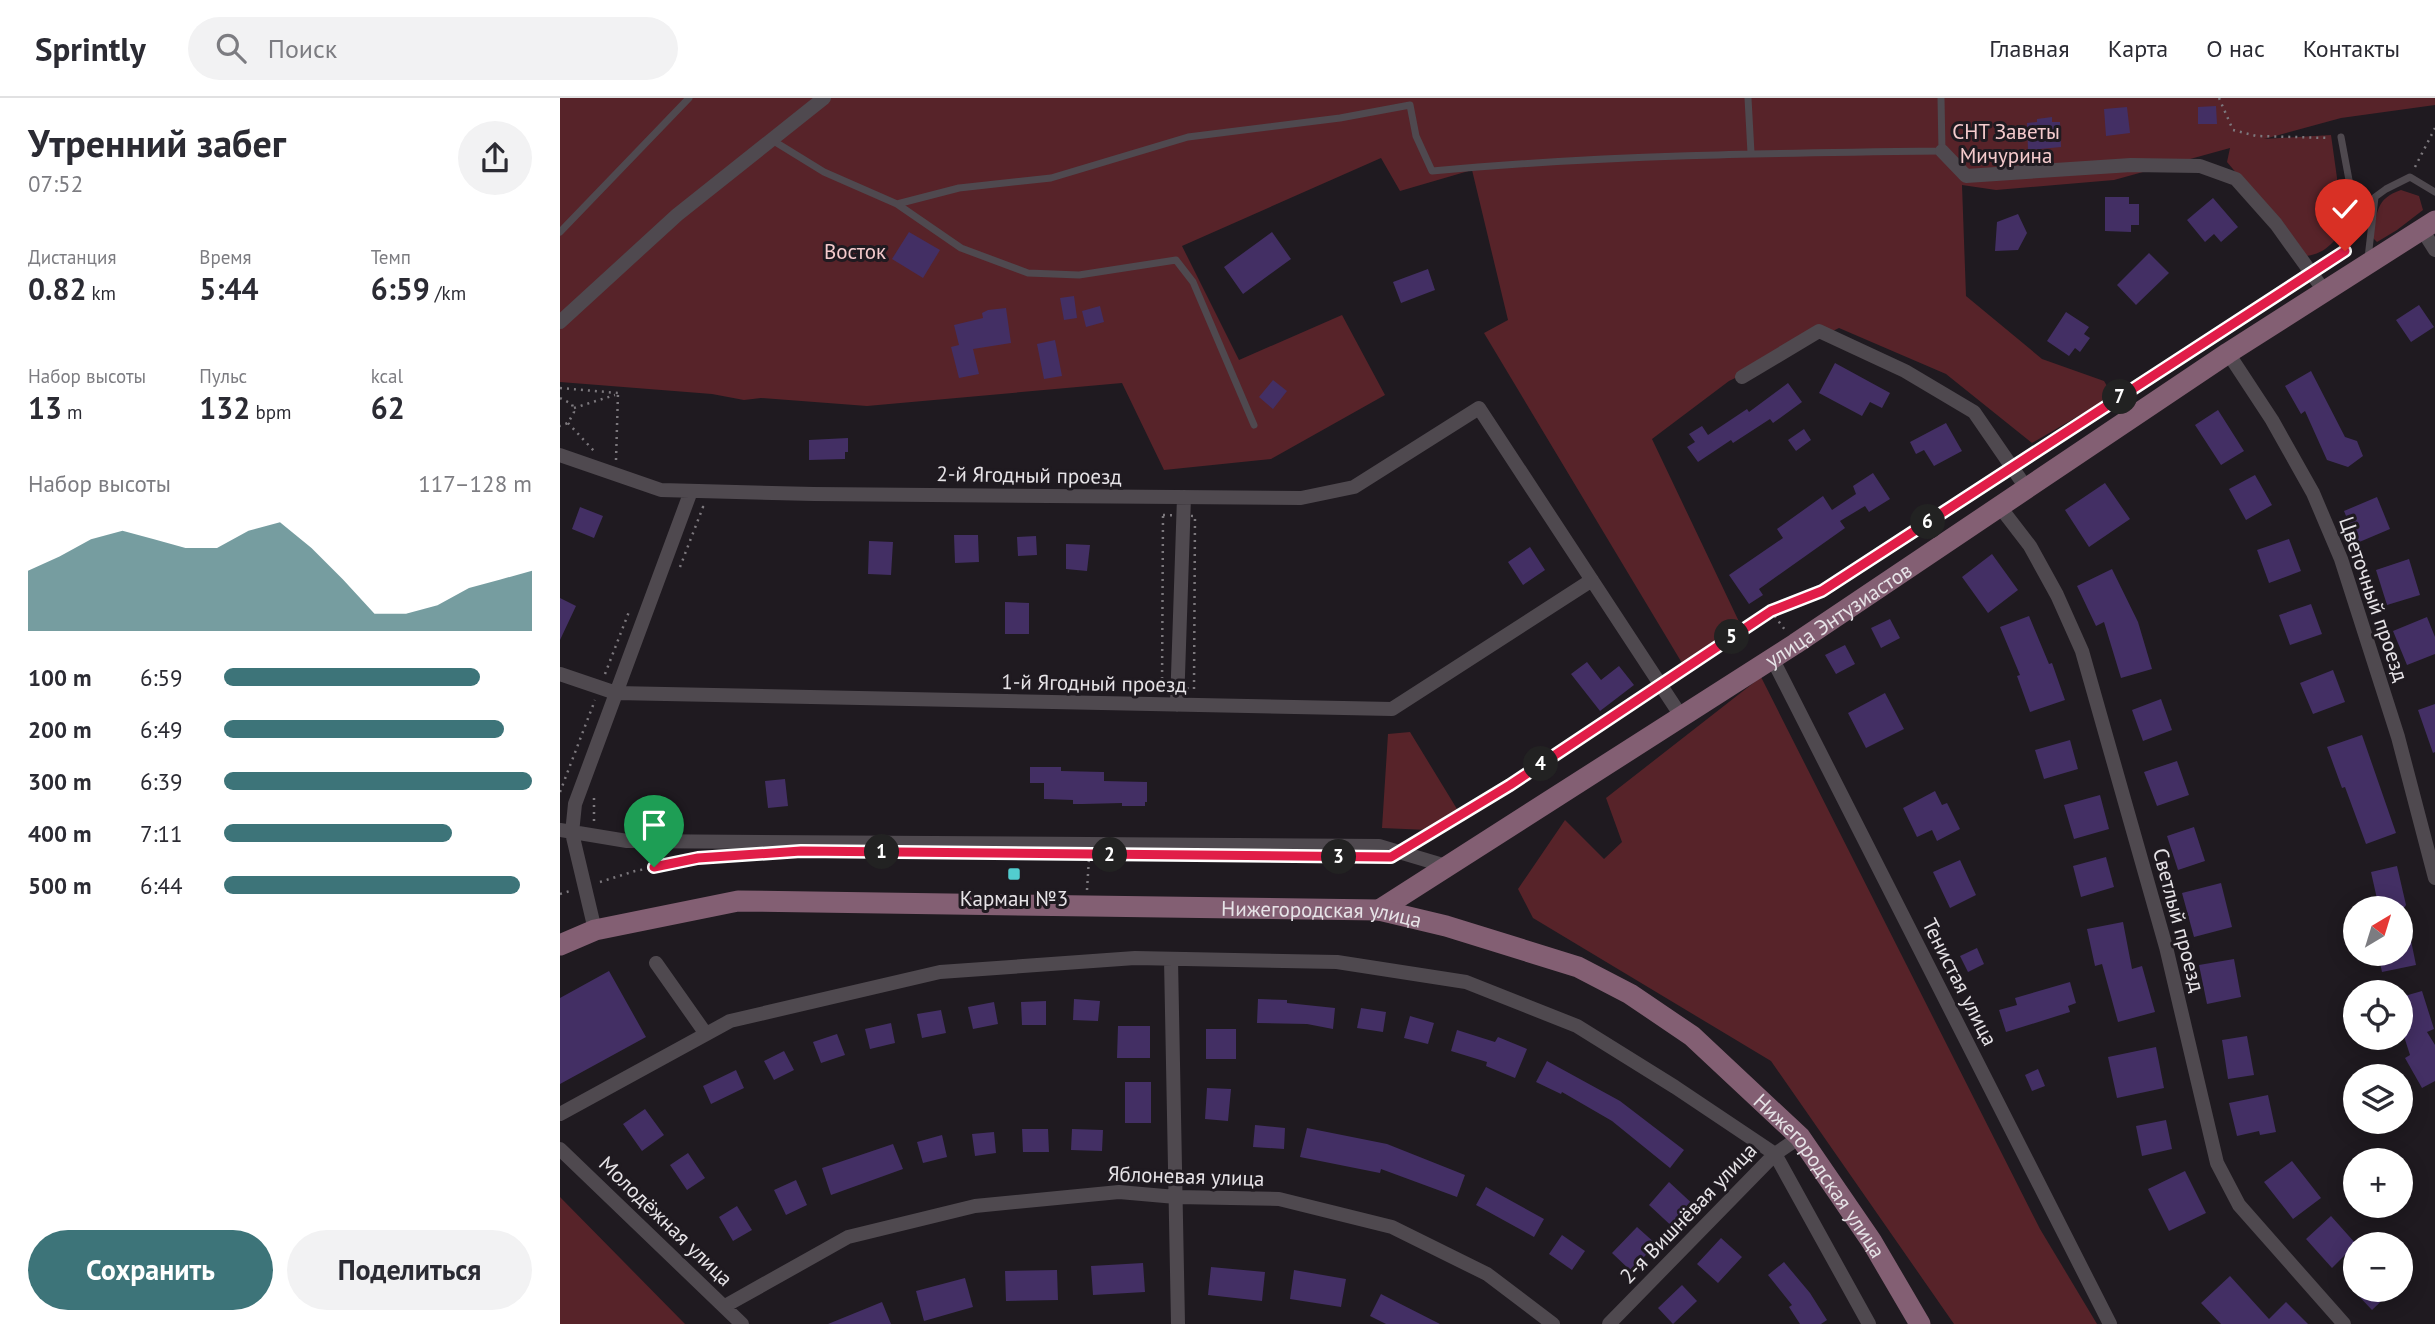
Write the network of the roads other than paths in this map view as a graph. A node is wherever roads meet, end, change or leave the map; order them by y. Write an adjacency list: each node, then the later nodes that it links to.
1 (689, 98): 14 (lane)
2 (824, 98): 7 (street)
3 (1748, 98): 9 (lane)
4 (1941, 98): 8 (lane)
5 (1412, 101): 9 (lane); 11 (lane)
6 (2341, 137): 12 (lane)
7 (772, 139): 11 (lane); 18 (street)
8 (1942, 151): 9 (lane); 17 (street)
9 (1751, 153)
10 (2435, 192): 12 (lane)
11 (897, 204): 21 (lane)
12 (2371, 216): 16 (lane)
13 (2429, 226): 15 (street); 16 (street, улица Энтузиастов)
14 (560, 232)
15 (2435, 250)
16 (2368, 265): 17 (street, улица Энтузиастов)
17 (2325, 292): 19 (street, улица Энтузиастов)
18 (560, 322)
19 (2228, 353): 23 (street, улица Энтузиастов); 35 (street, Цветочный проезд)
20 (1742, 377): 23 (street)
21 (1254, 425)
22 (560, 455): 24 (street, 2-й Ягодный проезд)
23 (2027, 489): 26 (street, улица Энтузиастов)
24 (691, 491): 25 (street, 2-й Ягодный проезд); 30 (street)
25 (1184, 497): 27 (street, 2-й Ягодный проезд); 31 (street)
26 (2000, 507): 28 (street, улица Энтузиастов); 55 (street, Светлый проезд)
27 (1592, 580): 31 (street, 1-й Ягодный проезд); 32 (street)
28 (1772, 658): 32 (street, улица Энтузиастов); 54 (street, Тенистая улица)
29 (560, 674): 30 (street, 1-й Ягодный проезд)
30 (616, 694): 31 (street, 1-й Ягодный проезд); 33 (street)
31 (1177, 705)
32 (1681, 716): 34 (street, улица Энтузиастов)
33 (566, 832): 34 (street); 37 (street)
34 (1446, 866): 36 (street, улица Энтузиастов)
35 (2435, 878)
36 (1379, 910): 37 (street, Нижегородская улица); 43 (street, Нижегородская улица)
37 (595, 930): 38 (street, Нижегородская улица)
38 (560, 945)
39 (1171, 959): 41 (street); 45 (street); 46 (street)
40 (656, 962): 41 (street)
41 (706, 1034): 42 (street)
42 (560, 1114)
43 (1800, 1137): 45 (street, 2-я Вишнёвая улица); 53 (street, Нижегородская улица)
44 (560, 1149): 47 (street, Молодёжная улица)
45 (1775, 1154): 51 (street, 2-я Вишнёвая улица); 52 (street)
46 (1176, 1197): 47 (street, Яблоневая улица); 49 (street); 50 (street, Яблоневая улица)
47 (725, 1306): 48 (street, Молодёжная улица)
48 (742, 1324)
49 (1178, 1324)
50 (1553, 1324)
51 (1609, 1324)
52 (1869, 1324)
53 (1920, 1324)
54 (2110, 1324)
55 (2344, 1324)

